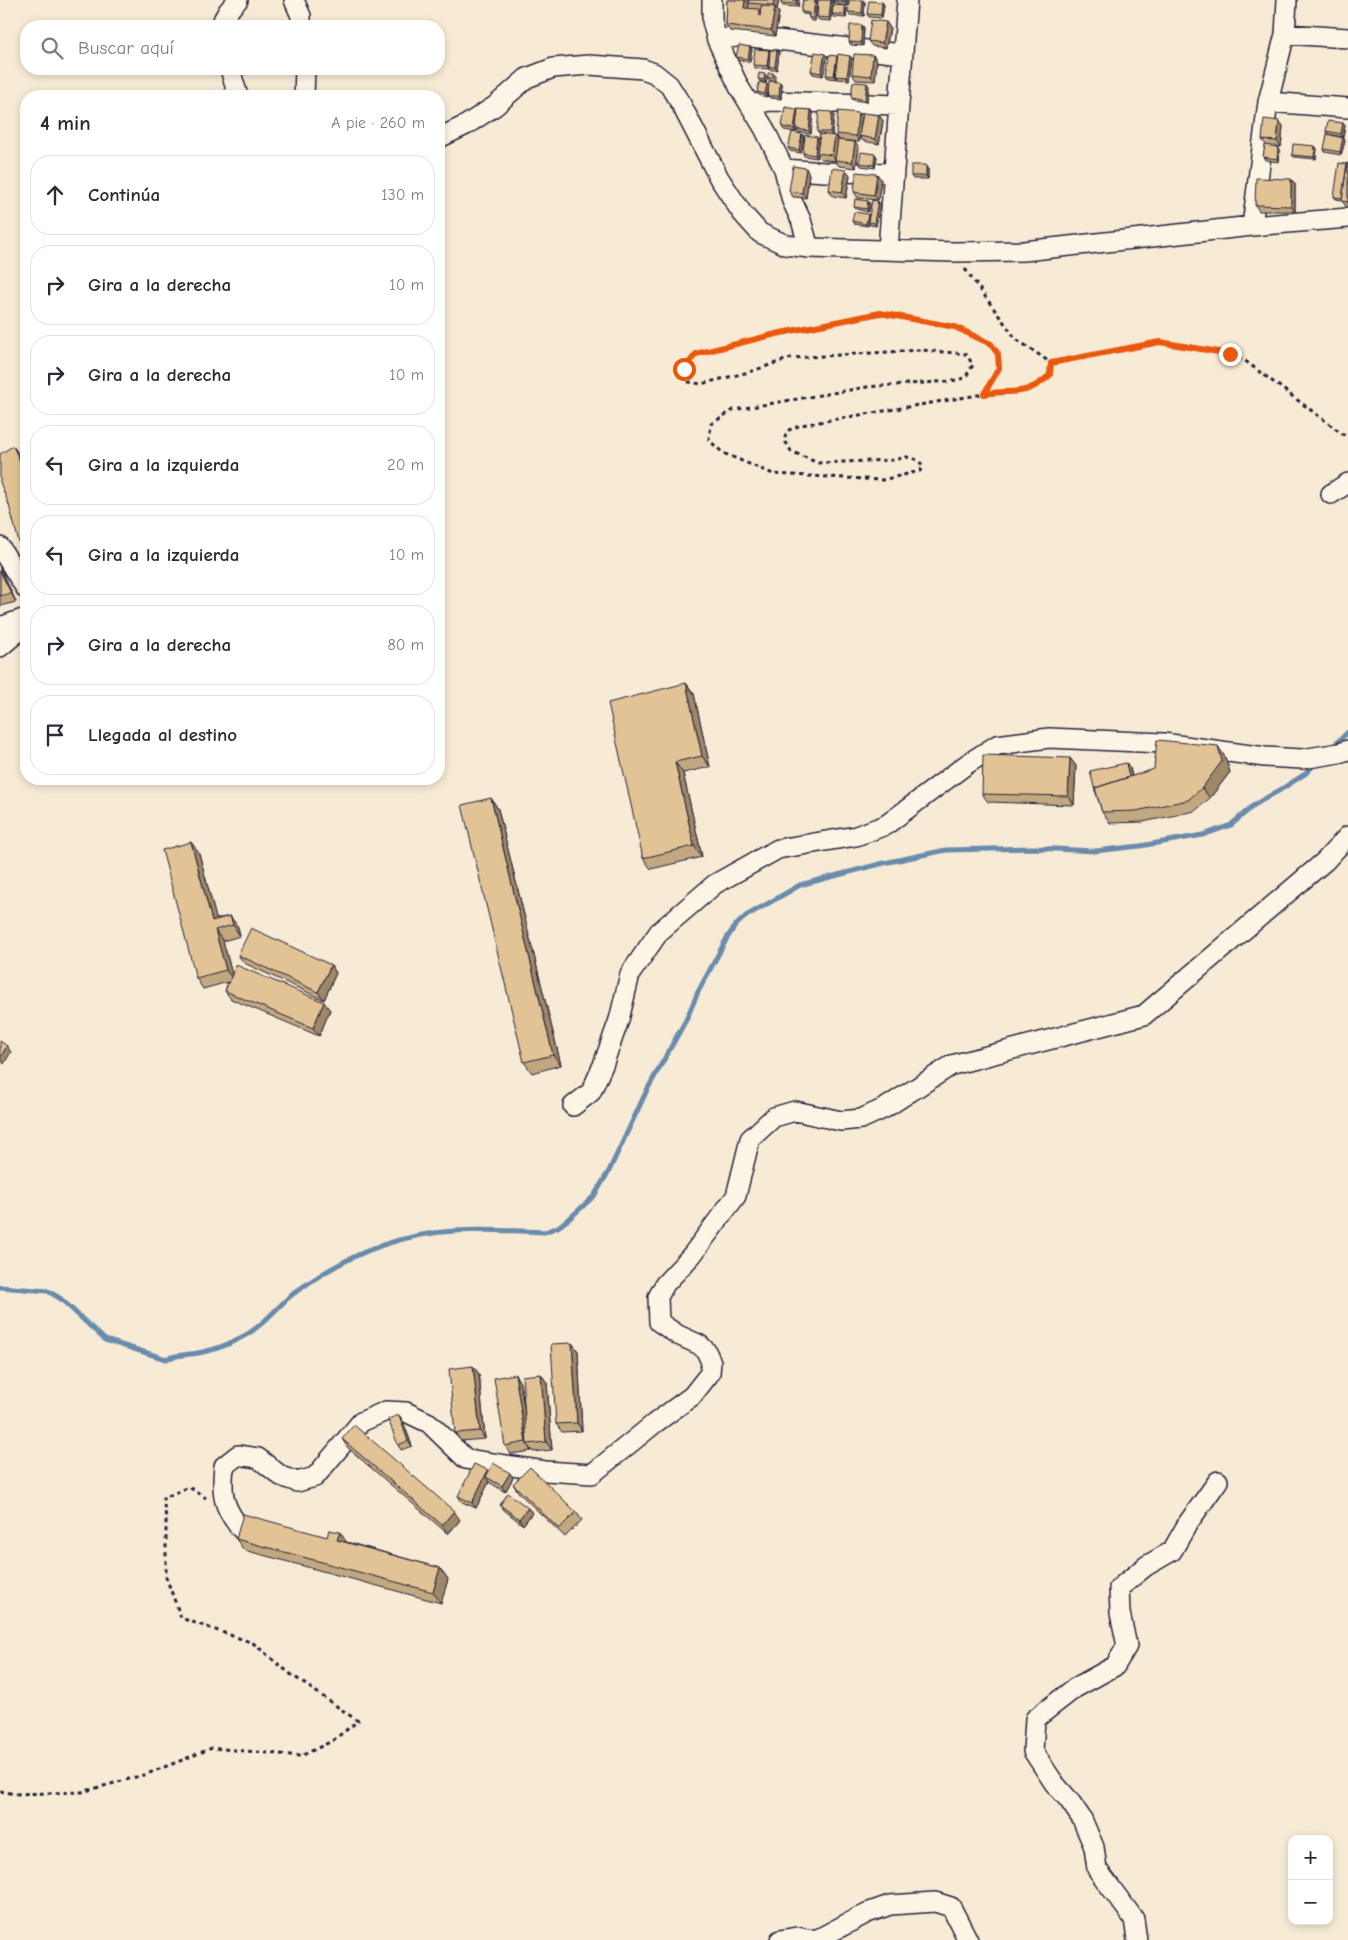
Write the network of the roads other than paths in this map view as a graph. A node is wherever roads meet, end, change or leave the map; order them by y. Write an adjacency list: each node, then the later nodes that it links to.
1 (238, 0): 6 (street)
2 (294, 0): 7 (street)
3 (712, 0): 10 (street)
4 (907, 0): 11 (street)
5 (1287, 0): 8 (street)
6 (223, 20)
7 (301, 20)
8 (1285, 34): 9 (street); 16 (street)
9 (1348, 38)
10 (717, 40): 11 (street); 17 (street)
11 (902, 54): 18 (street)
12 (232, 75): 14 (street)
13 (305, 75): 15 (street)
14 (236, 90)
15 (304, 90)
16 (1268, 102): 19 (street); 24 (street)
17 (750, 105): 18 (street); 21 (street)
18 (898, 105): 22 (street)
19 (1348, 108)
20 (445, 135): 25 (street)
21 (784, 169): 22 (street); 25 (street)
22 (893, 173): 26 (street)
23 (1348, 218): 24 (street)
24 (1252, 226): 26 (street)
25 (809, 248): 26 (street)
26 (888, 249)
27 (1348, 483): 28 (street)
28 (1331, 494)
29 (0, 547): 30 (street)
30 (20, 579)
31 (20, 620): 32 (street)
32 (0, 626)
33 (20, 630): 34 (street)
34 (0, 647)
35 (1348, 750): 37 (street)
36 (1348, 836): 39 (street)
37 (573, 1106)
38 (1218, 1480): 42 (street)
39 (242, 1530)
40 (780, 1940): 41 (street)
41 (968, 1940)
42 (1137, 1940)

